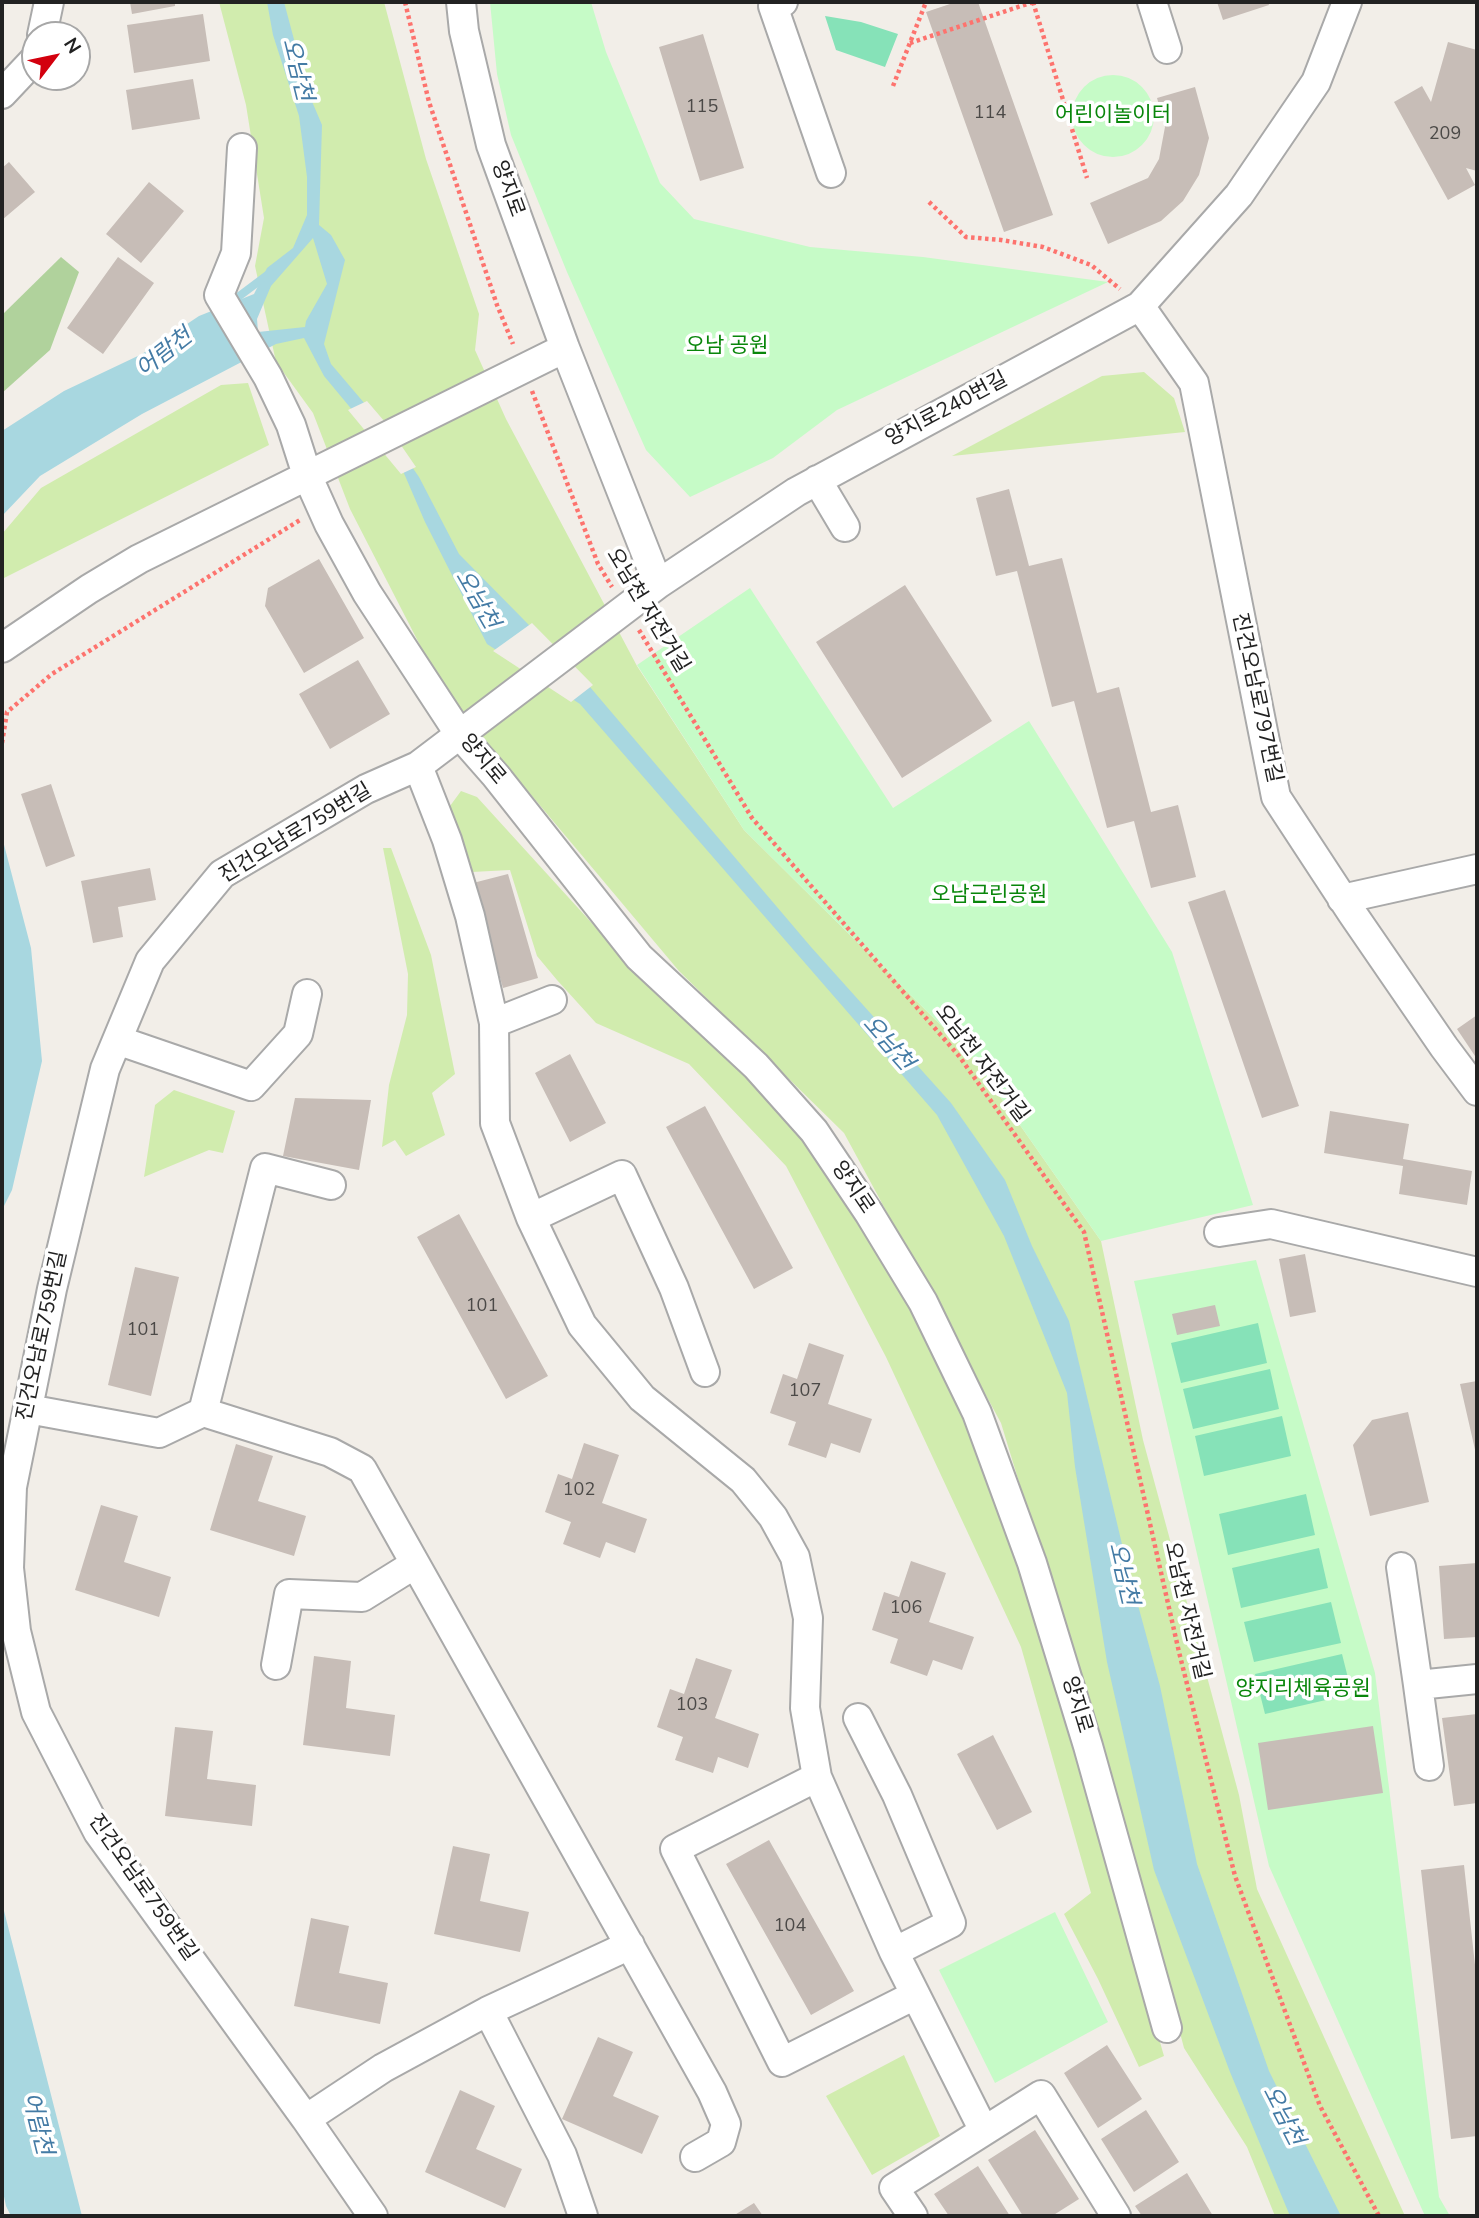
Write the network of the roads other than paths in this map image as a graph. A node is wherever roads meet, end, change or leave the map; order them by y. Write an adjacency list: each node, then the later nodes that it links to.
1 (49, 2): 6 (street)
2 (461, 2): 13 (street, 양지로)
3 (783, 2): 11 (street)
4 (1152, 2): 7 (street)
5 (1347, 2): 12 (street, 양지로240번길)
6 (45, 21)
7 (1167, 49)
8 (21, 74): 9 (street)
9 (2, 94)
10 (242, 148): 14 (street, 양지로)
11 (831, 173)
12 (1140, 306): 15 (street, 양지로240번길); 22 (street, 진건오남로797번길)
13 (565, 348): 14 (street); 17 (street)
14 (307, 475): 18 (street); 19 (street, 양지로)
15 (817, 480): 16 (street); 17 (street, 양지로240번길)
16 (845, 527)
17 (658, 584): 19 (street, 진건오남로759번길)
18 (2, 648)
19 (460, 736): 20 (street, 진건오남로759번길); 47 (street, 양지로)
20 (418, 766): 25 (street); 26 (street, 진건오남로759번길)
21 (1477, 869): 22 (street)
22 (1342, 899): 27 (street, 진건오남로797번길)
23 (307, 994): 26 (street)
24 (552, 1000): 25 (street)
25 (494, 1023): 29 (street)
26 (117, 1040): 33 (street, 진건오남로759번길)
27 (1477, 1091)
28 (331, 1185): 34 (street)
29 (531, 1219): 32 (street); 42 (street)
30 (1219, 1232): 31 (street)
31 (1477, 1272)
32 (705, 1372)
33 (28, 1409): 34 (street); 48 (street, 진건오남로759번길)
34 (203, 1412): 35 (street)
35 (415, 1564): 37 (street); 43 (street)
36 (1401, 1567): 39 (street)
37 (276, 1665)
38 (1477, 1679): 39 (street)
39 (1418, 1685): 41 (street)
40 (858, 1718): 44 (street)
41 (1429, 1766)
42 (817, 1777): 44 (street); 45 (street)
43 (630, 1945): 46 (street); 50 (street)
44 (894, 1952): 45 (street)
45 (915, 1994): 49 (street)
46 (488, 2011): 48 (street); 52 (street)
47 (1167, 2028)
48 (306, 2119): 51 (street, 진건오남로759번길)
49 (983, 2129): 53 (street); 54 (street)
50 (695, 2157)
51 (373, 2216)
52 (583, 2216)
53 (913, 2216)
54 (1116, 2216)

